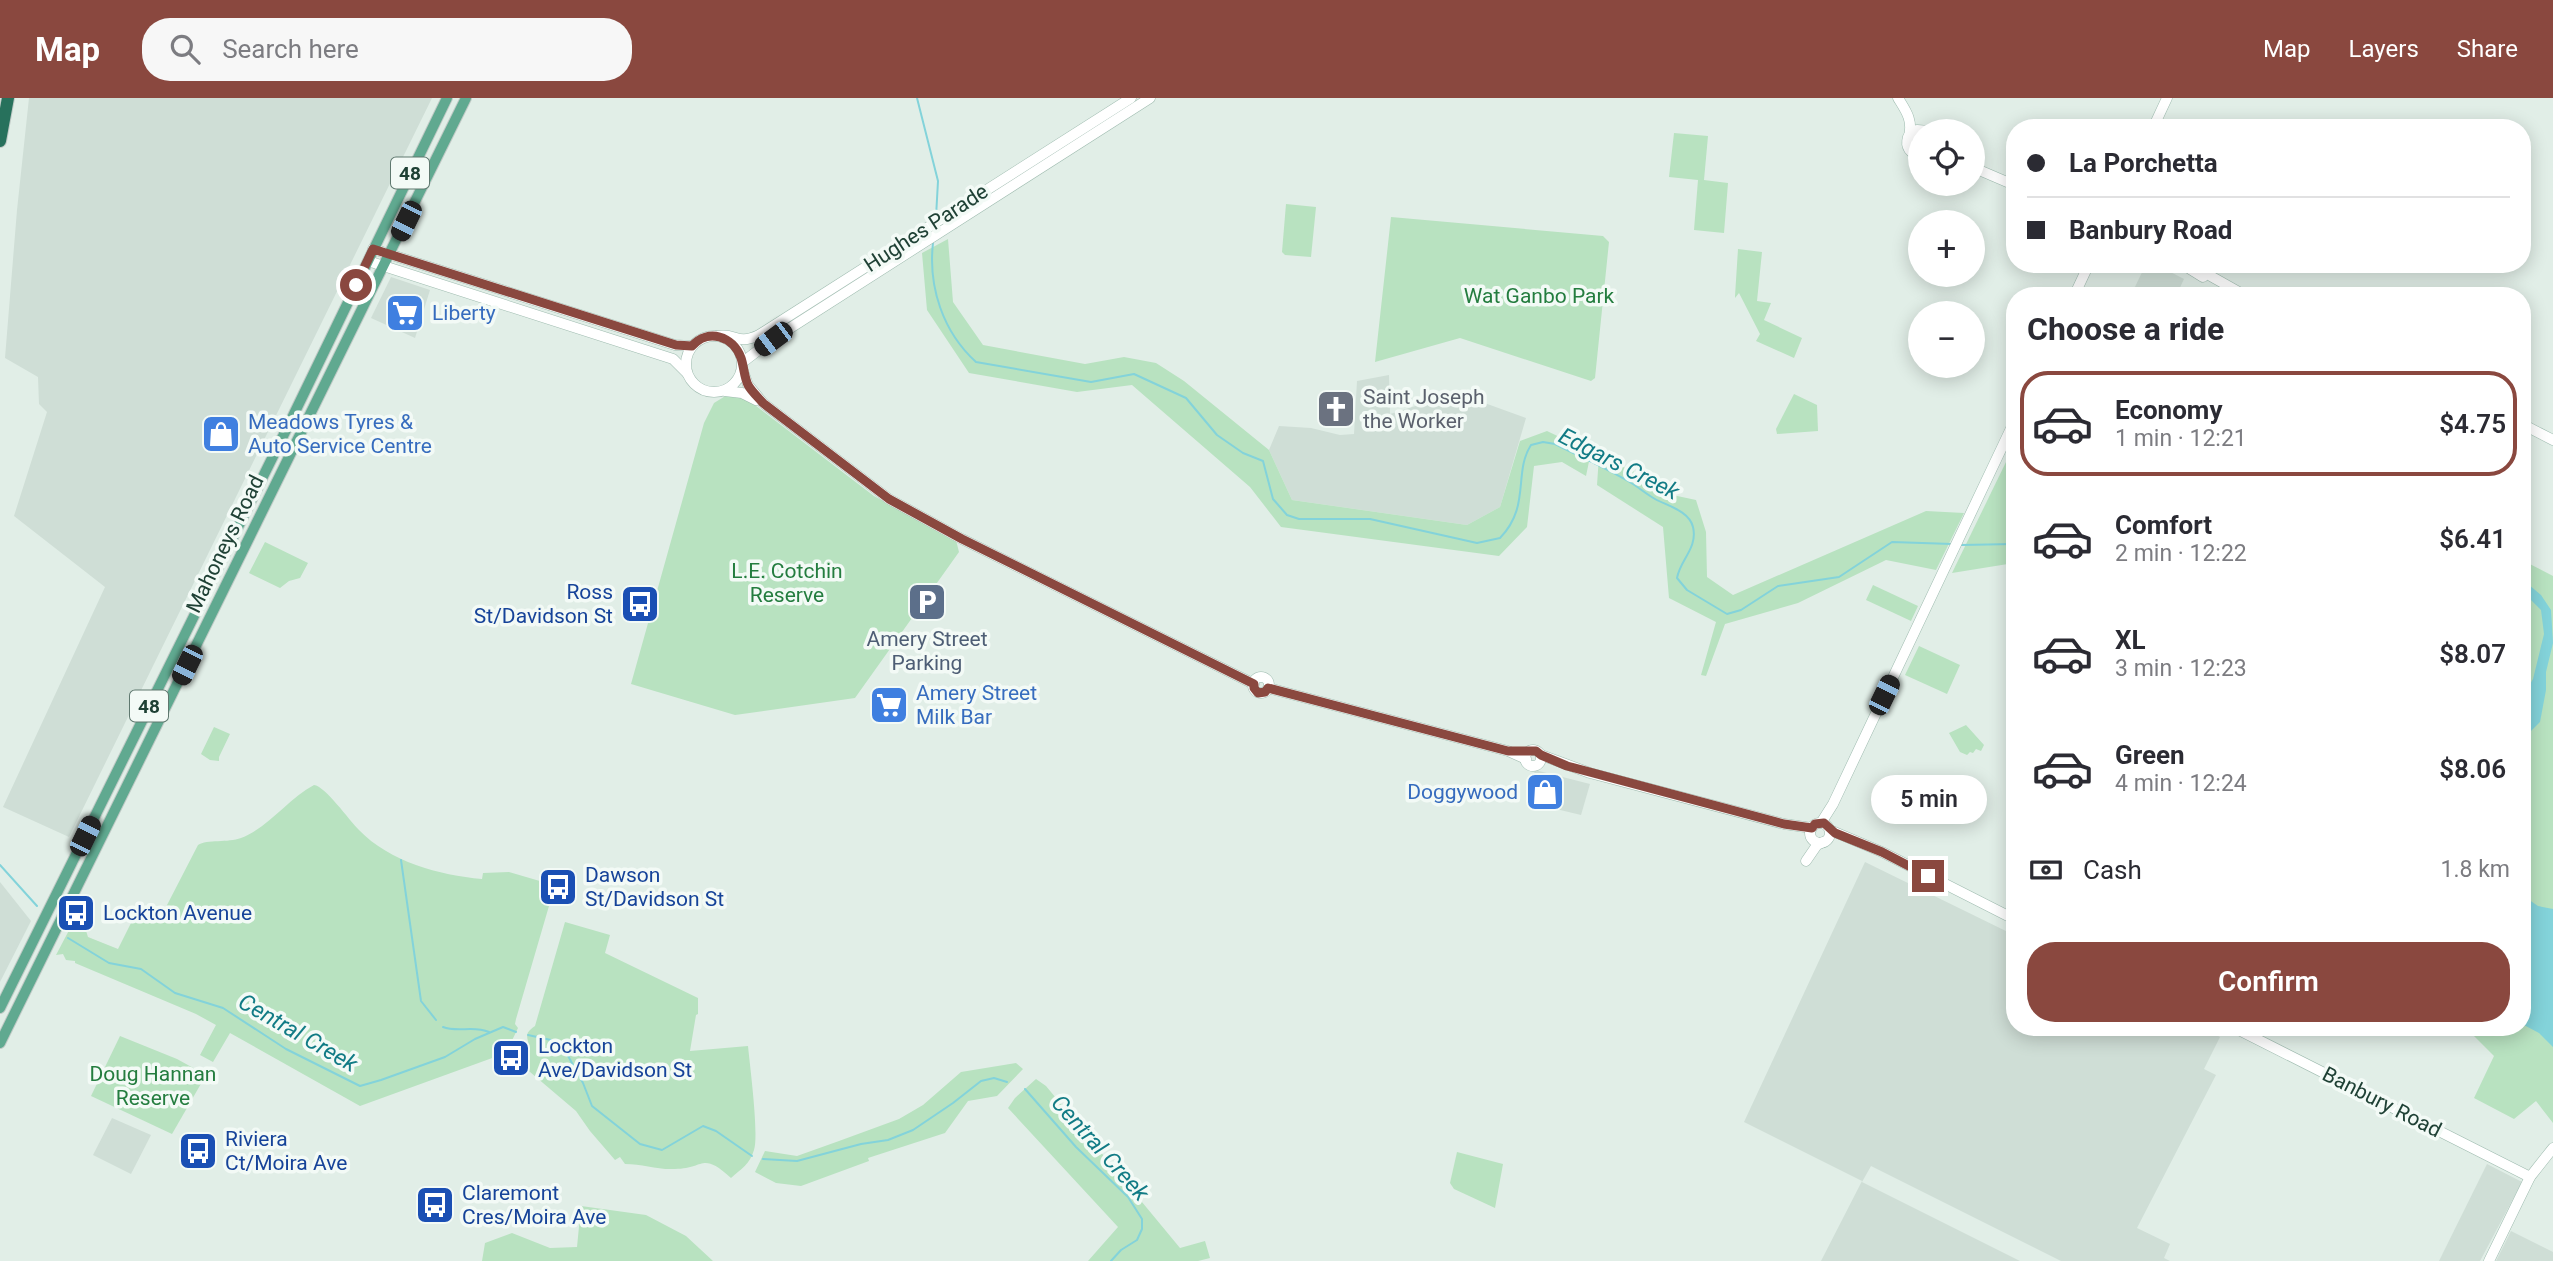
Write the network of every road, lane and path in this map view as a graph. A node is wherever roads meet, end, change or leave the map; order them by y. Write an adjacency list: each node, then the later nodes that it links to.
1 (8, 98): 12 (highway)
2 (447, 98): 15 (main road, Mahoneys Road / 48)
3 (466, 98): 16 (main road, Mahoneys Road / 48)
4 (1131, 98): 26 (street, Hughes Parade)
5 (1150, 98): 28 (street, Hughes Parade)
6 (1898, 98): 9 (street)
7 (1905, 98): 10 (street)
8 (2167, 98): 11 (street)
9 (1909, 119)
10 (1915, 119)
11 (2157, 119)
12 (0, 141)
13 (1985, 173): 14 (street)
14 (2006, 182)
15 (373, 249): 16 (street); 17 (main road, Mahoneys Road / 48)
16 (389, 255): 18 (main road, Mahoneys Road / 48); 21 (street)
17 (368, 261): 18 (street); 37 (main road, Mahoneys Road / 48)
18 (384, 266): 22 (street); 38 (main road, Mahoneys Road / 48)
19 (2204, 273): 20 (street)
20 (2228, 287)
21 (500, 290): 22 (street); 23 (street)
22 (496, 303): 24 (street)
23 (576, 314): 24 (street); 25 (street); 27 (street)
24 (564, 325): 25 (street)
25 (589, 333): 29 (street)
26 (717, 336): 27 (street); 28 (street)
27 (692, 346): 29 (street)
28 (743, 365): 30 (street); 31 (street)
29 (687, 373): 30 (street)
30 (725, 391): 31 (street)
31 (763, 403): 35 (street)
32 (2531, 429): 34 (street)
33 (2006, 439): 35 (street)
34 (2553, 440)
35 (1820, 833): 36 (street)
36 (2006, 915)
37 (27, 954): 38 (main road); 39 (main road, Mahoneys Road / 48)
38 (41, 962): 41 (main road, Mahoneys Road / 48)
39 (0, 1009)
40 (2251, 1036): 43 (street, Banbury Road)
41 (0, 1043)
42 (2553, 1148): 43 (street)
43 (2530, 1177): 44 (street)
44 (2489, 1261)

